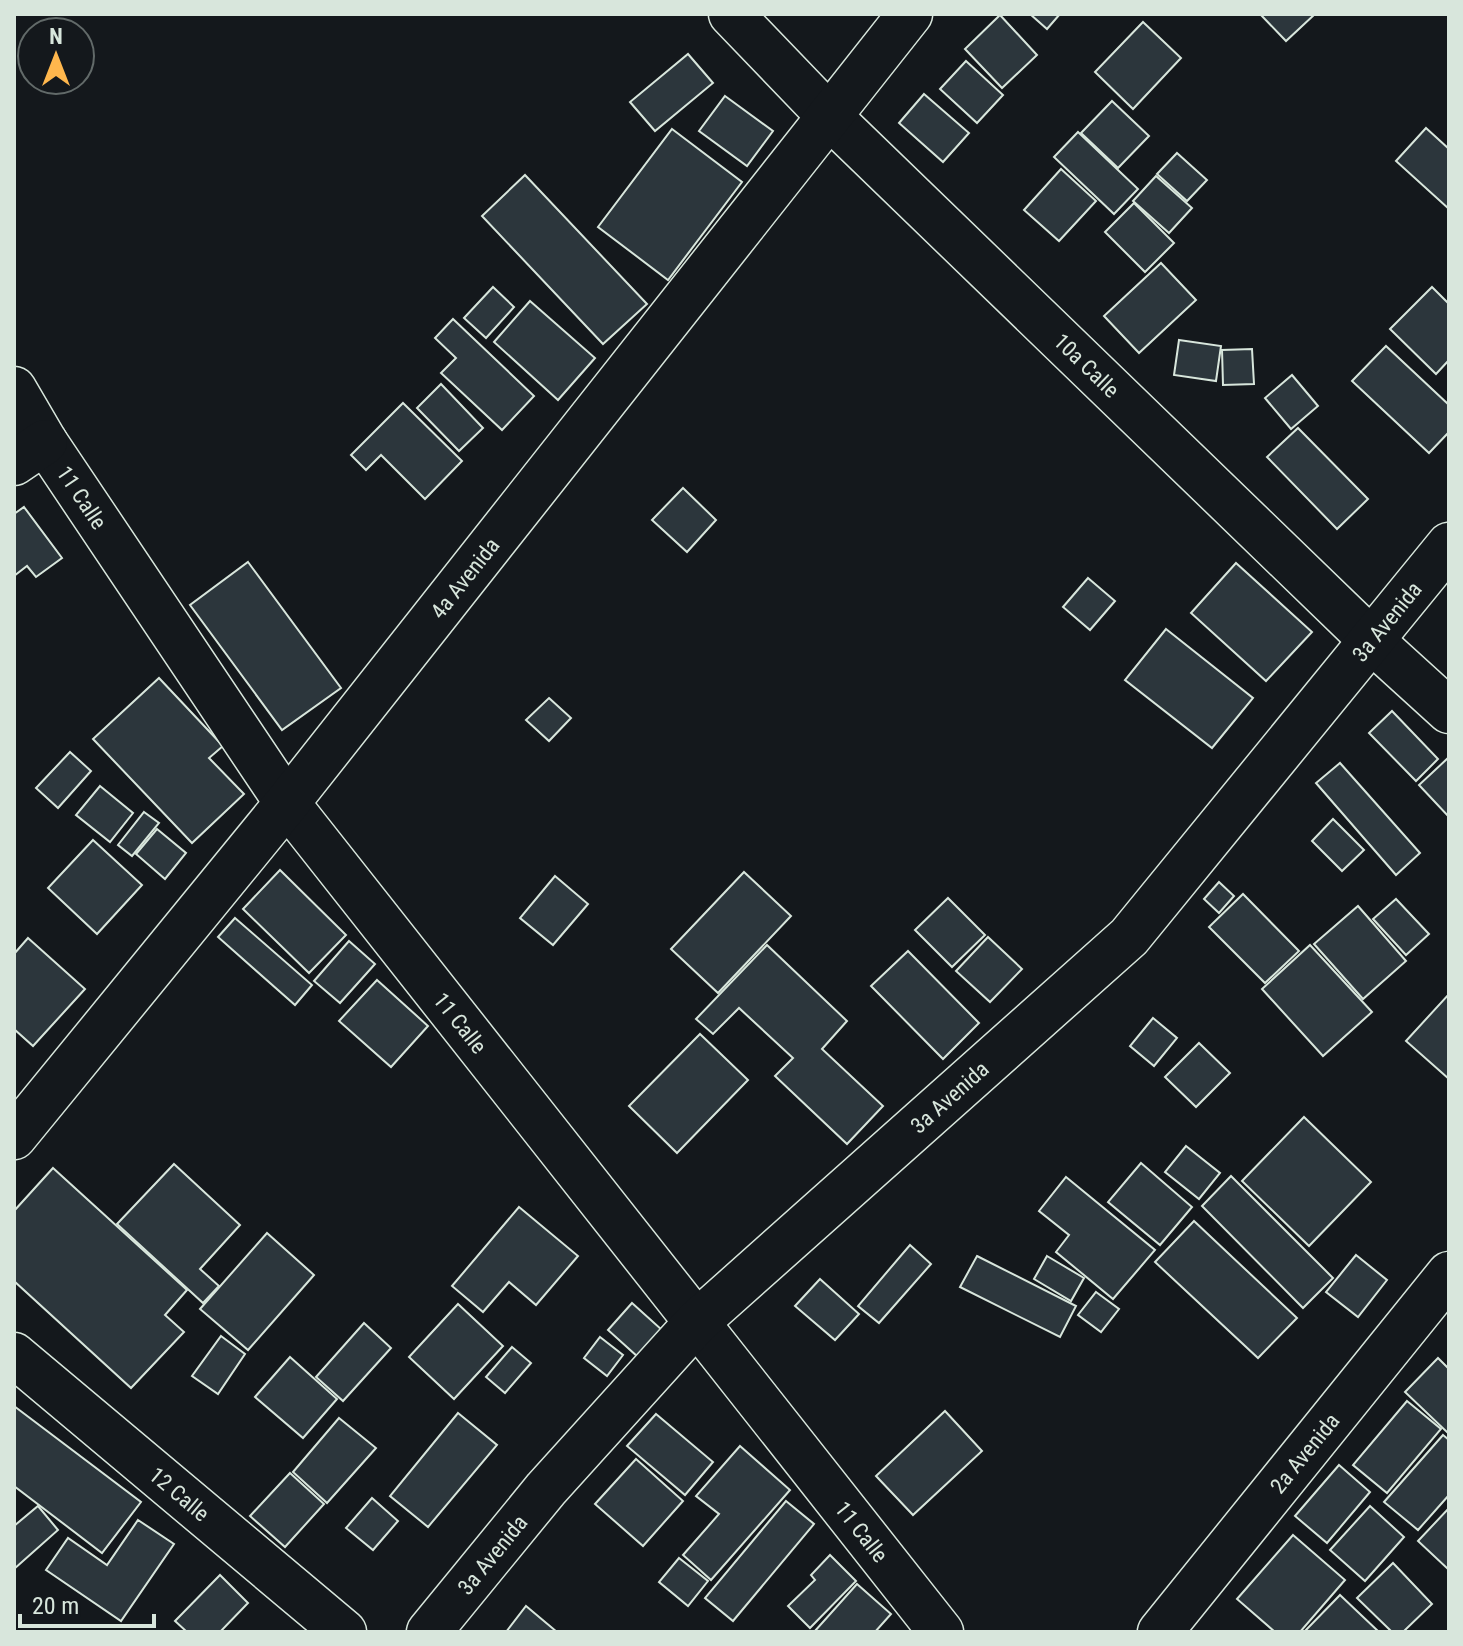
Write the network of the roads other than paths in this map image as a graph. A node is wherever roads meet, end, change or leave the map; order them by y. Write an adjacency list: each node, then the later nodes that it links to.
1 (731, 14): 3 (street, 10a Calle)
2 (910, 14): 3 (street, 4a Avenida)
3 (830, 117): 7 (street, 10a Calle); 9 (street, 4a Avenida)
4 (14, 389): 5 (street, 11 Calle)
5 (29, 452): 9 (street, 11 Calle)
6 (1449, 545): 7 (street, 3a Avenida)
7 (1372, 641): 8 (street, 10a Calle); 12 (street, 3a Avenida)
8 (1449, 711)
9 (287, 803): 10 (street, 4a Avenida); 12 (street, 11 Calle)
10 (14, 1137)
11 (1449, 1274): 17 (street, 2a Avenida)
12 (697, 1322): 15 (street, 3a Avenida); 16 (street, 11 Calle)
13 (14, 1355): 14 (street, 12 Calle)
14 (344, 1632)
15 (429, 1632)
16 (941, 1632)
17 (1160, 1632)

